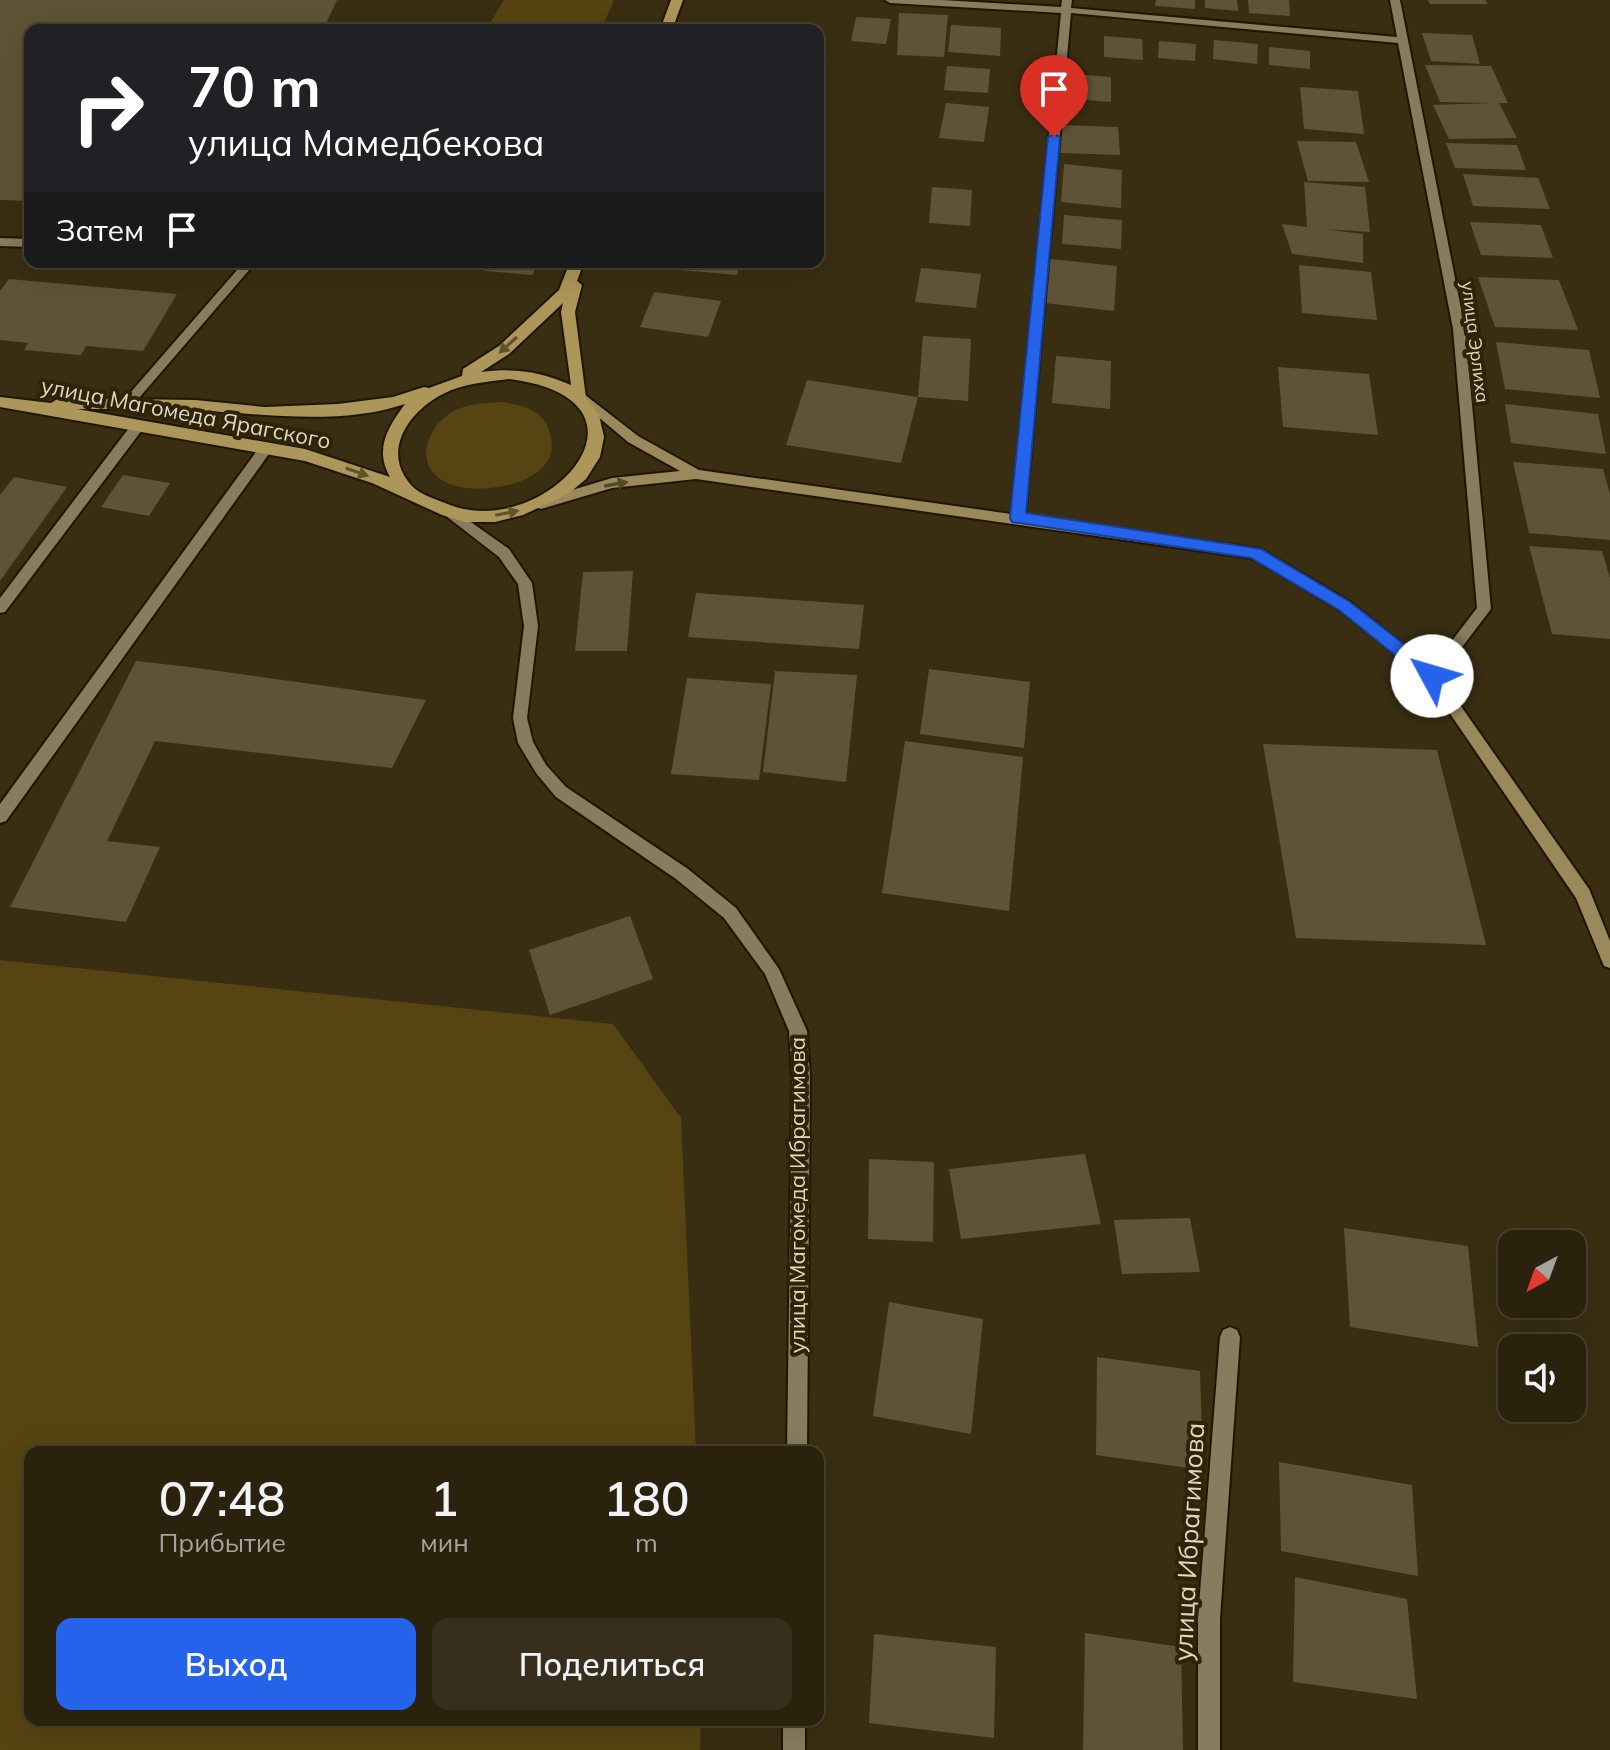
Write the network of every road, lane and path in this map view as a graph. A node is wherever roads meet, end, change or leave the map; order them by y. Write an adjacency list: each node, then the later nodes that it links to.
1 (679, 0): 5 (main road)
2 (890, 0): 4 (street)
3 (1395, 0): 6 (street, улица Эрлиха)
4 (1067, 5): 6 (street); 22 (street)
5 (670, 24)
6 (1402, 40): 24 (street, улица Эрлиха)
7 (0, 242): 8 (street)
8 (24, 243)
9 (245, 268): 15 (street)
10 (575, 268): 12 (main road, one-way to 12)
11 (582, 268): 13 (main road)
12 (453, 382): 13 (main road); 15 (main road); 19 (main road)
13 (580, 395): 18 (street); 20 (main road)
14 (3, 402): 15 (main road); 16 (main road, улица Магомеда Ярагского)
15 (128, 403)
16 (137, 427): 17 (main road, улица Магомеда Ярагского); 23 (street)
17 (266, 448): 19 (main road, улица Магомеда Ярагского, one-way to 19); 25 (street)
18 (696, 474): 20 (street, one-way to 18); 22 (street)
19 (407, 492): 21 (main road)
20 (541, 504): 21 (main road, one-way to 20)
21 (451, 513): 28 (street, улица Магомеда Ибрагимова)
22 (1018, 518): 24 (street)
23 (0, 608)
24 (1432, 676): 26 (street)
25 (0, 816)
26 (1610, 961)
27 (1230, 1337): 31 (street, улица Ибрагимова)
28 (797, 1446)
29 (794, 1726): 30 (street)
30 (794, 1750)
31 (1209, 1750)

